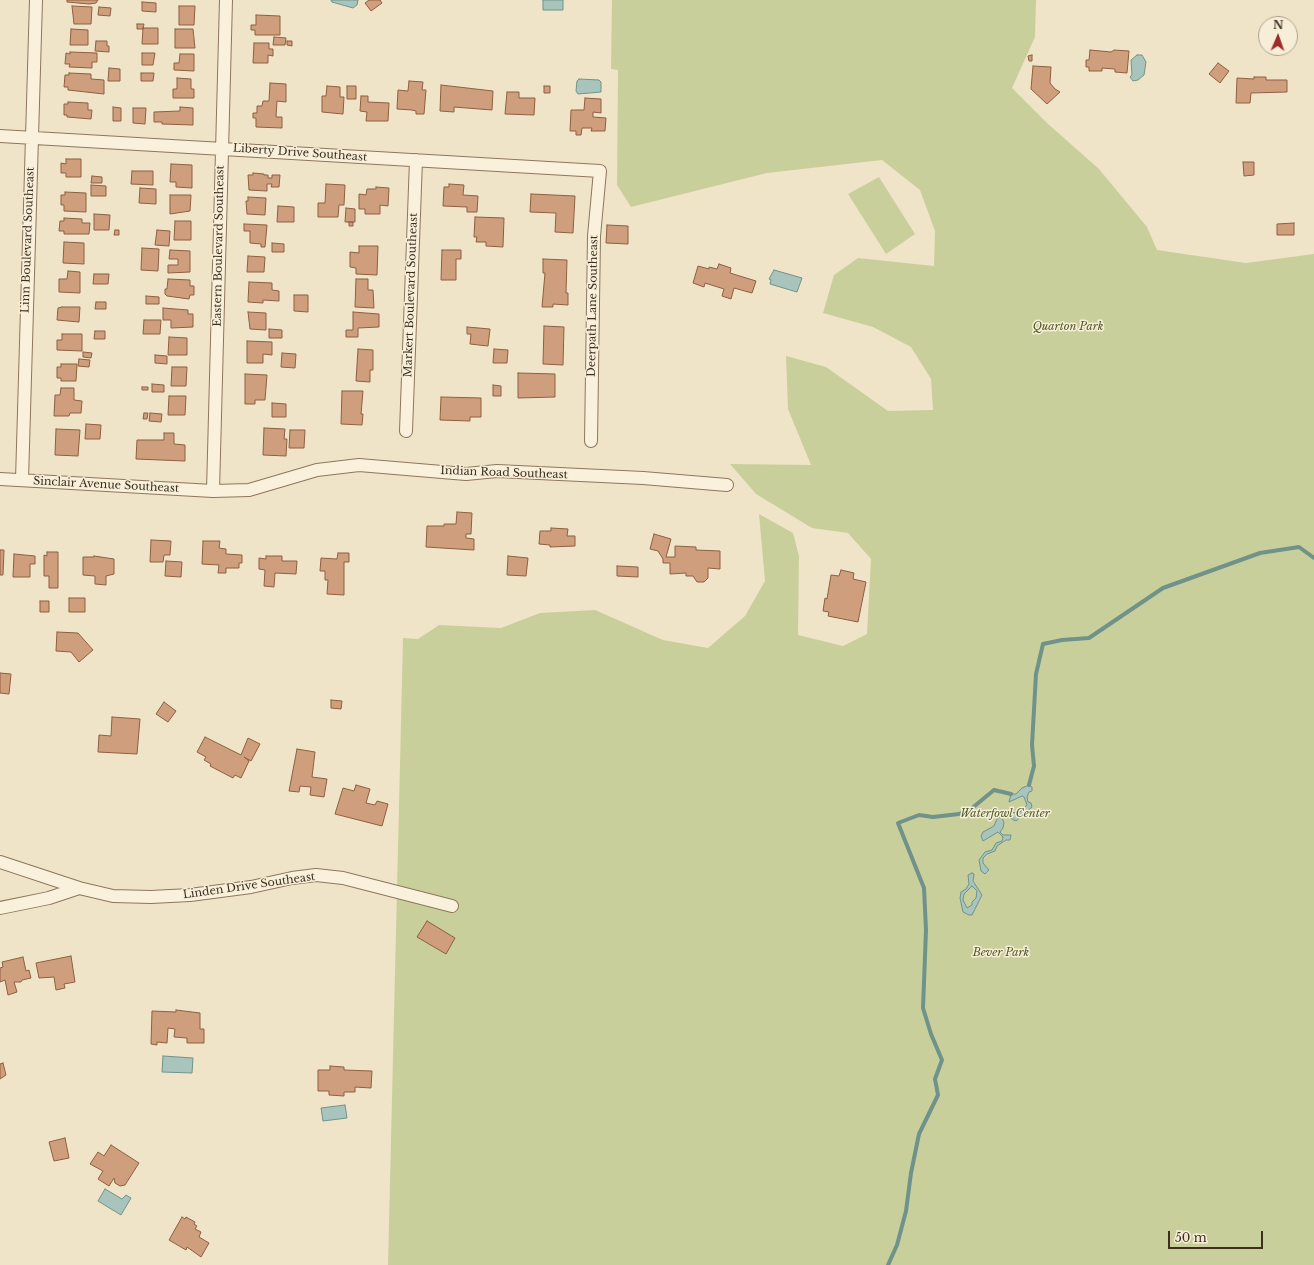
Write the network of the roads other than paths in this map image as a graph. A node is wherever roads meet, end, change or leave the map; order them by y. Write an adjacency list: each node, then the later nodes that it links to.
1 (36, 0): 4 (street, Linn Boulevard Southeast)
2 (226, 0): 5 (street, Eastern Boulevard Southeast)
3 (0, 136): 4 (street, Liberty Drive Southeast)
4 (31, 138): 5 (street, Liberty Drive Southeast); 11 (street, Linn Boulevard Southeast)
5 (222, 148): 6 (street, Liberty Drive Southeast); 13 (street, Eastern Boulevard Southeast)
6 (416, 160): 7 (street, Liberty Drive Southeast); 8 (street, Markert Boulevard Southeast)
7 (600, 171): 9 (street, Deerpath Lane Southeast)
8 (406, 431)
9 (591, 441)
10 (0, 479): 11 (street, Sinclair Avenue Southeast)
11 (22, 480): 13 (street, Sinclair Avenue Southeast)
12 (727, 485): 13 (street, Indian Road Southeast)
13 (213, 491)
14 (0, 862): 15 (street, Linden Drive Southeast)
15 (79, 888): 16 (street, Linden Drive Southeast); 17 (street)
16 (452, 906)
17 (0, 908)

